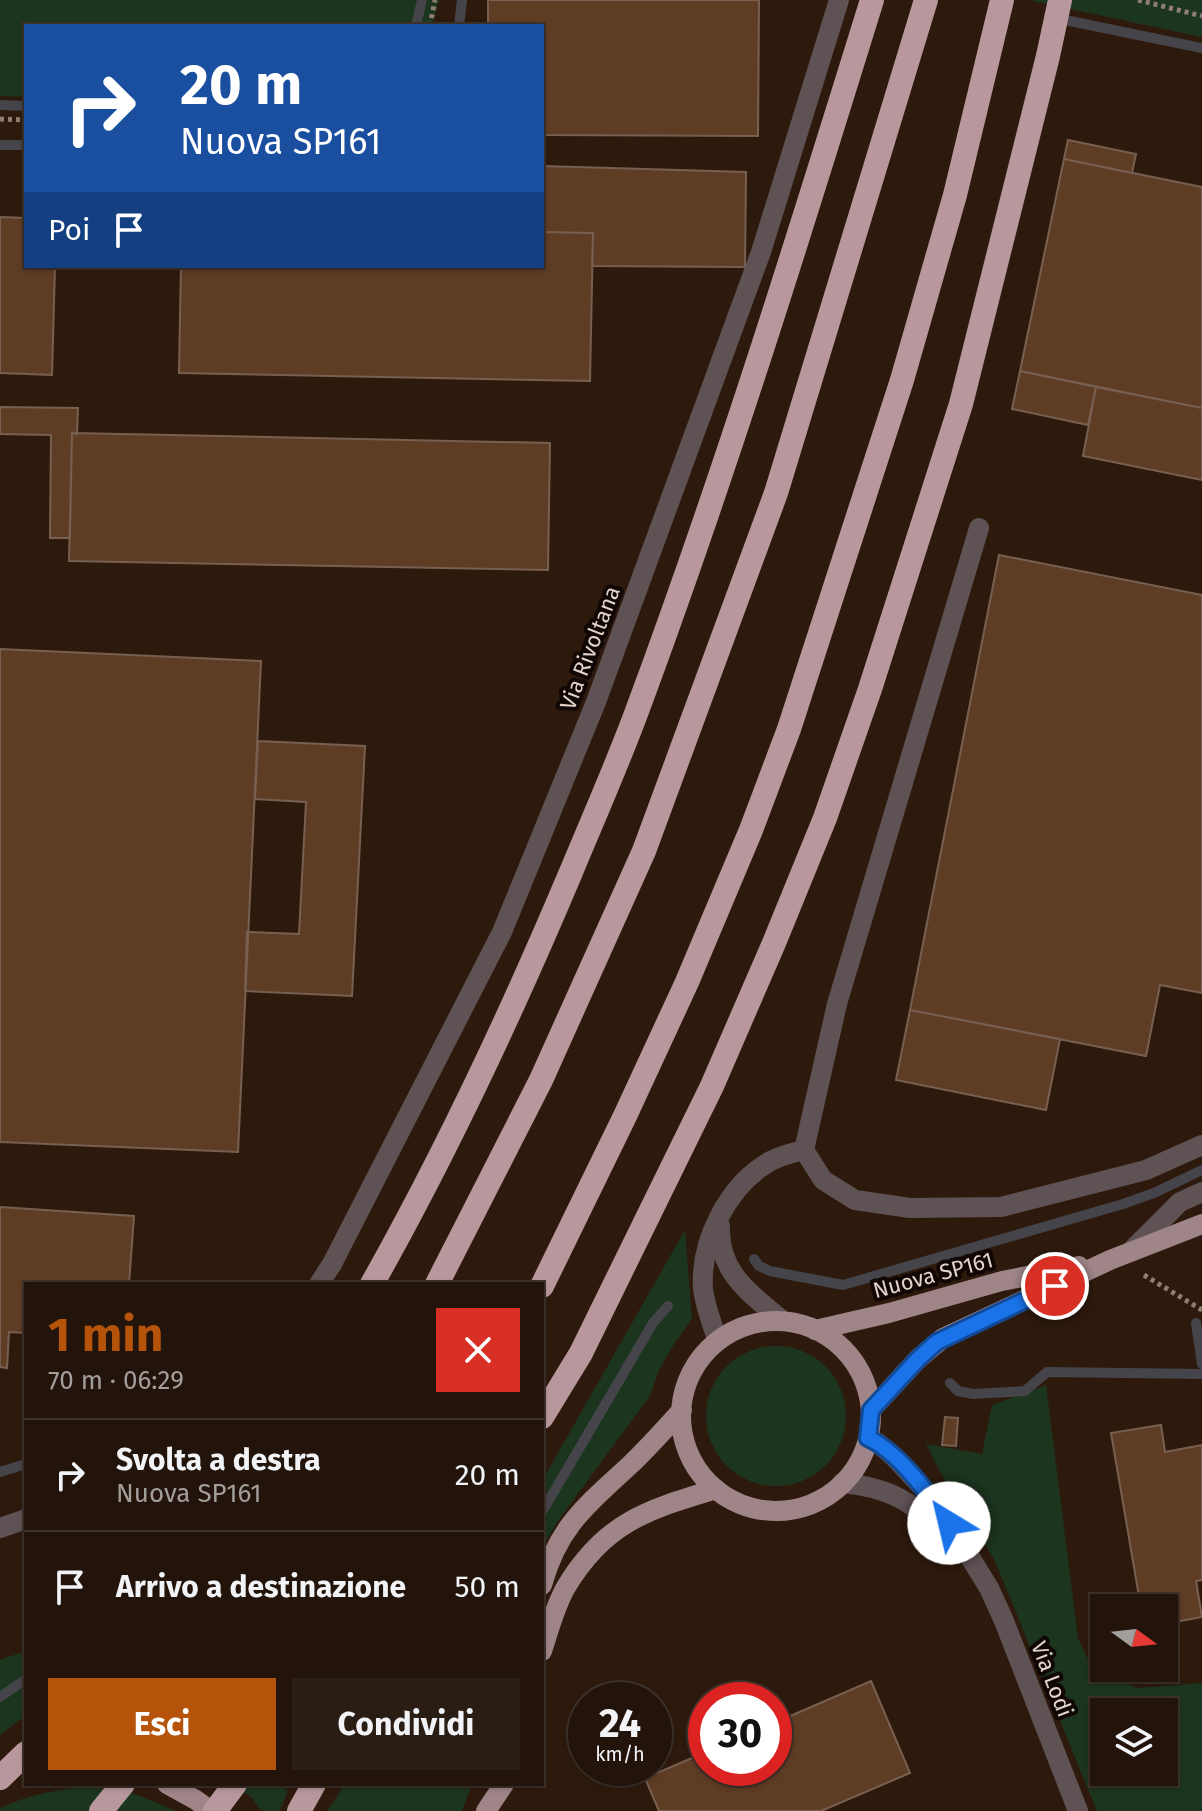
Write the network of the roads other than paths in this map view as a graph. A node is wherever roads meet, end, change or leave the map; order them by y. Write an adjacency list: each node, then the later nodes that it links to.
1 (839, 0): 13 (street, Via Rivoltana)
2 (872, 0): 14 (highway)
3 (926, 0): 15 (highway)
4 (1002, 0): 16 (highway)
5 (1060, 0): 22 (highway)
6 (979, 528): 8 (street)
7 (1202, 1145): 8 (street)
8 (804, 1150): 10 (street)
9 (1202, 1192): 12 (street)
10 (721, 1217): 17 (street); 19 (street)
11 (1202, 1224): 12 (main road, Nuova SP161)
12 (1119, 1256): 18 (main road, Nuova SP161); 21 (main road, Nuova SP161)
13 (320, 1282)
14 (373, 1282)
15 (438, 1282)
16 (544, 1282)
17 (783, 1321): 18 (main road, Nuova SP161); 19 (main road, Nuova SP161)
18 (815, 1330): 21 (main road, Nuova SP161)
19 (718, 1341): 20 (main road, Nuova SP161)
20 (682, 1410): 25 (main road, Nuova SP161); 29 (main road, Nuova SP161)
21 (871, 1410): 23 (main road, Nuova SP161)
22 (544, 1414)
23 (868, 1438): 24 (main road, Nuova SP161); 28 (street, Via Lodi)
24 (842, 1483): 25 (main road, Nuova SP161); 28 (street, Via Lodi)
25 (716, 1489): 30 (main road)
26 (24, 1520): 27 (street)
27 (0, 1528)
28 (977, 1567): 45 (street, Via Lodi)
29 (544, 1578)
30 (544, 1646)
31 (24, 1755): 33 (highway)
32 (24, 1774): 33 (main road)
33 (0, 1780)
34 (121, 1786): 40 (highway)
35 (171, 1786): 41 (main road)
36 (233, 1786): 41 (highway)
37 (313, 1786): 42 (highway)
38 (503, 1786): 43 (main road)
39 (510, 1786): 44 (main road)
40 (101, 1811)
41 (213, 1811)
42 (299, 1811)
43 (486, 1811)
44 (504, 1811)
45 (1078, 1811)

